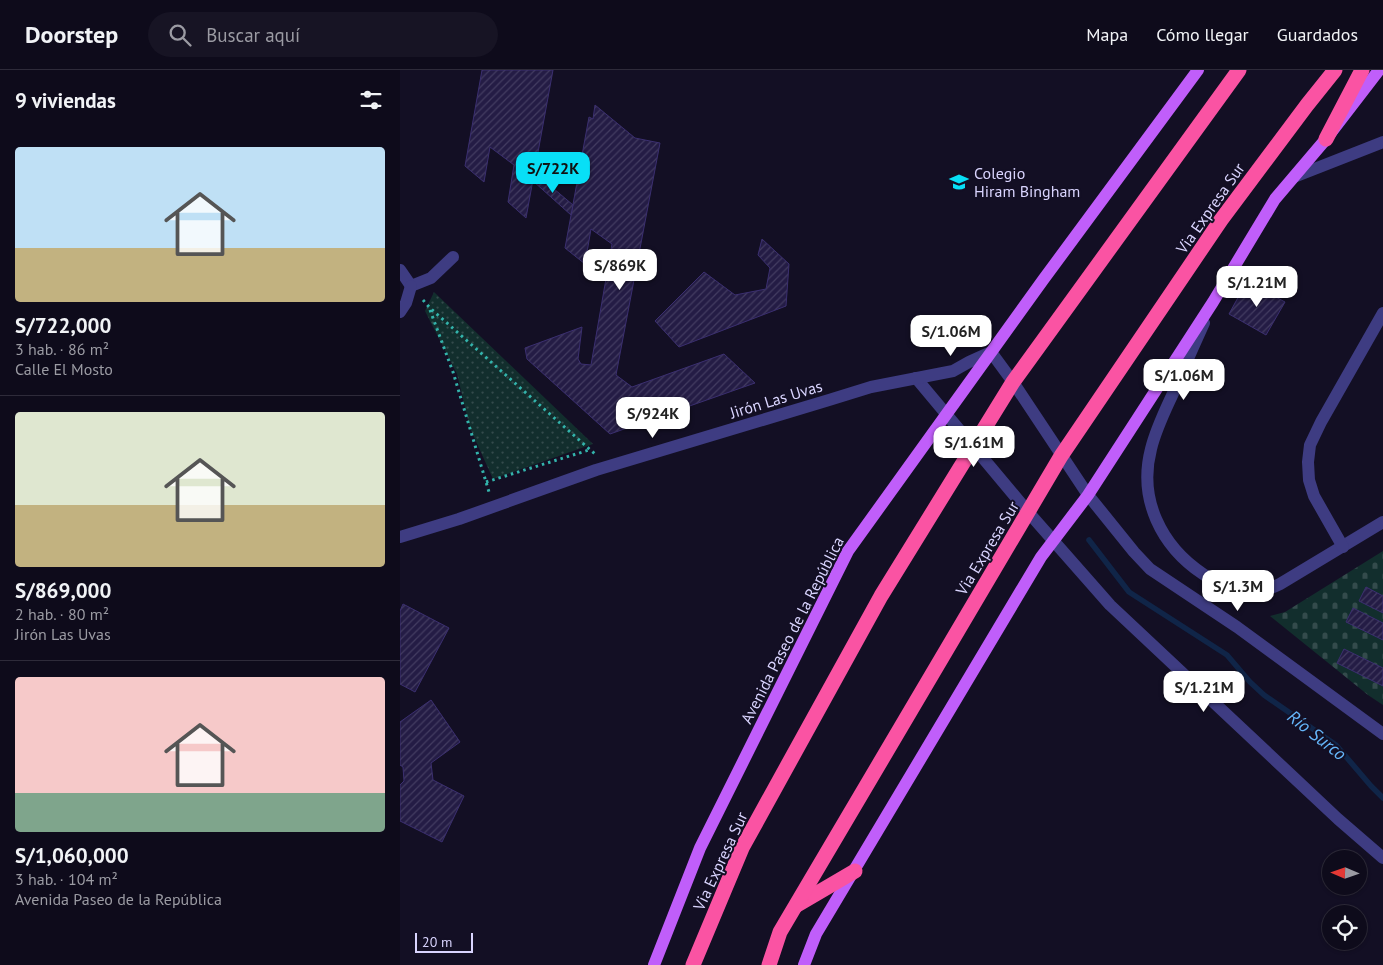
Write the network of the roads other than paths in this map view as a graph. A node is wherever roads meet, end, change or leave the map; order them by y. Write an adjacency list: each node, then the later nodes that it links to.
1 (1198, 70): 15 (main road, Avenida Paseo de la República)
2 (1239, 70): 17 (highway, Via Expresa Sur)
3 (1335, 70): 20 (highway, Via Expresa Sur)
4 (1362, 70): 6 (highway)
5 (1379, 70): 6 (main road)
6 (1326, 139): 8 (main road)
7 (1383, 142): 8 (street)
8 (1294, 178): 12 (main road)
9 (453, 257): 11 (street)
10 (400, 270): 11 (street)
11 (411, 286): 13 (street)
12 (1213, 302): 21 (main road); 26 (street)
13 (400, 312)
14 (1383, 314): 26 (street)
15 (991, 352): 16 (street, Jirón Las Uvas); 17 (street); 18 (main road, Avenida Paseo de la República)
16 (916, 378): 18 (street); 24 (street, Jirón Las Uvas)
17 (1013, 382): 19 (highway, Via Expresa Sur); 20 (street)
18 (946, 414): 19 (street); 31 (main road, Avenida Paseo de la República)
19 (973, 446): 22 (street); 32 (highway, Via Expresa Sur)
20 (1061, 456): 21 (street); 22 (highway, Via Expresa Sur)
21 (1088, 495): 25 (main road); 27 (street)
22 (1029, 513): 25 (street); 30 (highway, Via Expresa Sur)
23 (1383, 522): 26 (street)
24 (400, 537)
25 (1053, 540): 28 (street); 29 (main road)
26 (1343, 547)
27 (1383, 734)
28 (1383, 858)
29 (854, 871): 30 (highway); 34 (main road)
30 (795, 906): 33 (highway, Via Expresa Sur)
31 (654, 965)
32 (693, 965)
33 (769, 965)
34 (804, 965)

